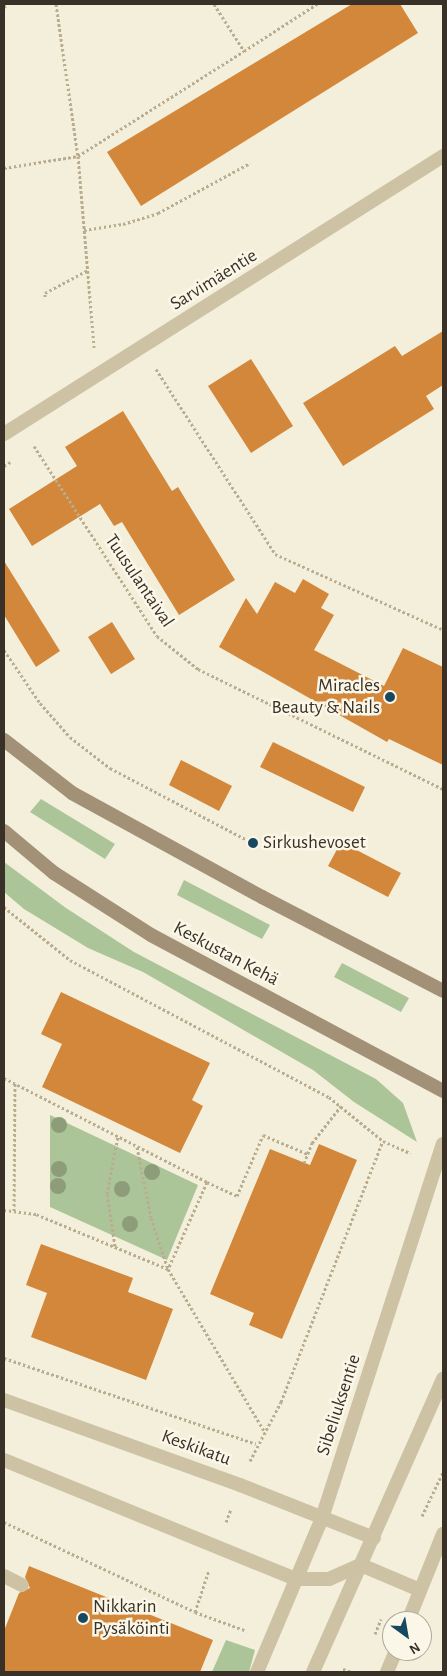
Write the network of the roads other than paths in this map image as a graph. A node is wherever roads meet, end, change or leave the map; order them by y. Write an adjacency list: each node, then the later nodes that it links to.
1 (443, 156): 2 (street, Sarvimäentie)
2 (4, 434)
3 (4, 740): 5 (main road)
4 (4, 831): 6 (main road, Keskustan Kehä)
5 (443, 991)
6 (443, 1091)
7 (443, 1144): 11 (street, Sibeliuksentie)
8 (443, 1378): 13 (street)
9 (4, 1400): 11 (street, Keskikatu)
10 (4, 1460): 16 (street)
11 (322, 1518): 13 (street, Keskikatu); 16 (street, Sibeliuksentie)
12 (443, 1534): 18 (street)
13 (374, 1538): 14 (street)
14 (361, 1565): 16 (street); 18 (street); 21 (street)
15 (4, 1576): 17 (street)
16 (296, 1579): 20 (street, Sibeliuksentie)
17 (22, 1585)
18 (420, 1590): 19 (street)
19 (412, 1611)
20 (257, 1672)
21 (313, 1672)

